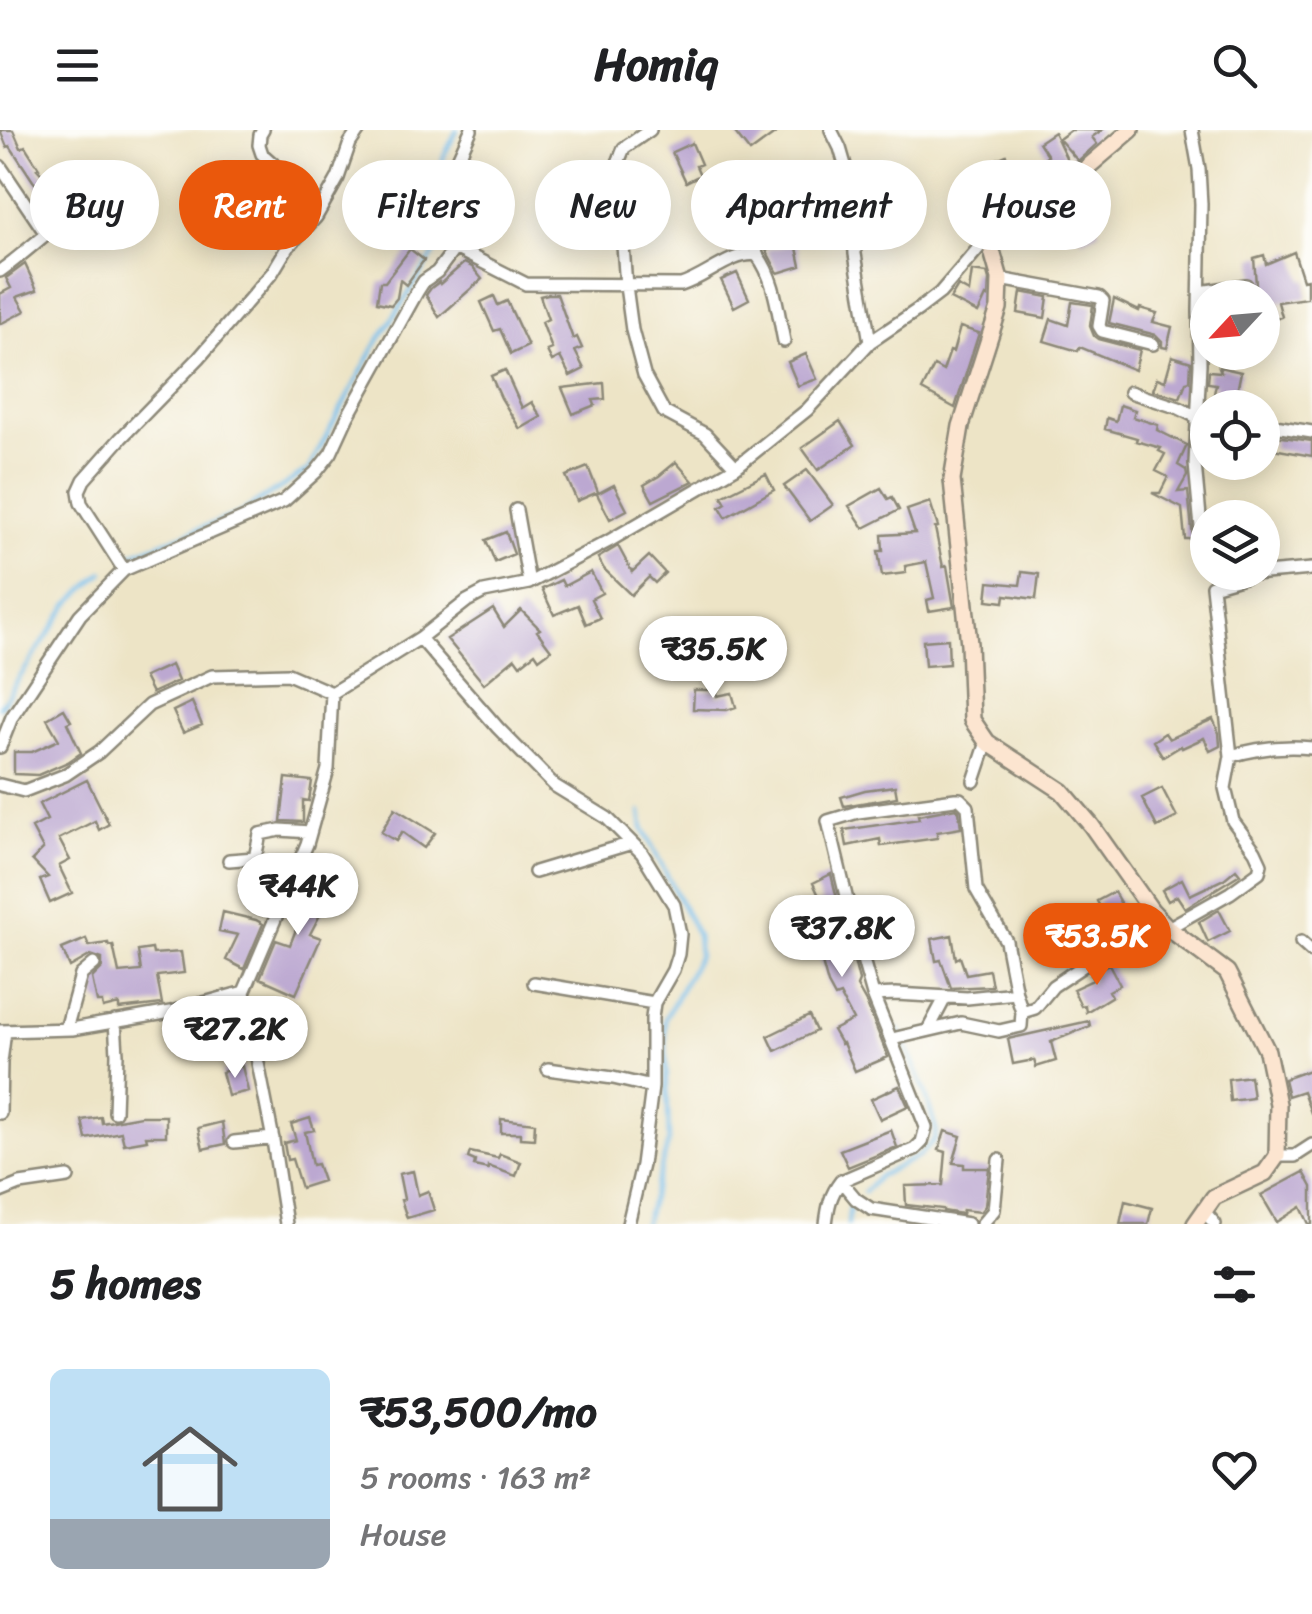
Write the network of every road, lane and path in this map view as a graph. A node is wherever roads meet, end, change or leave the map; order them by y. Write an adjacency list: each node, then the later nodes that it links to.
1 (263, 130): 8 (street)
2 (359, 130): 13 (street)
3 (471, 130): 9 (street)
4 (650, 130): 10 (street)
5 (830, 130): 29 (street)
6 (1131, 130): 11 (main road)
7 (1192, 130): 26 (street)
8 (268, 160)
9 (458, 160)
10 (619, 160)
11 (1095, 160)
12 (0, 166): 14 (street)
13 (322, 206)
14 (30, 210)
15 (30, 247): 24 (street)
16 (287, 250): 38 (street)
17 (454, 250): 38 (street)
18 (458, 250): 27 (street)
19 (623, 250): 27 (street)
20 (756, 250): 23 (street)
21 (977, 250): 29 (street)
22 (991, 250): 25 (main road)
23 (757, 255): 27 (street); 28 (street)
24 (0, 271)
25 (1000, 280): 30 (street); 44 (main road)
26 (1200, 280)
27 (626, 286): 35 (street)
28 (784, 341)
29 (870, 342): 35 (street)
30 (1153, 344)
31 (1130, 392): 32 (street)
32 (1190, 413)
33 (1280, 427): 34 (street)
34 (1312, 432)
35 (736, 467): 40 (street)
36 (516, 510): 40 (street)
37 (1312, 569): 39 (street)
38 (124, 570): 45 (street)
39 (1280, 572)
40 (528, 583): 42 (street)
41 (1211, 590): 47 (street)
42 (420, 638): 43 (street); 51 (street)
43 (332, 694): 49 (street); 50 (street)
44 (986, 742): 48 (street); 54 (main road)
45 (0, 748)
46 (1312, 748): 47 (street)
47 (1231, 756): 54 (street)
48 (974, 781)
49 (0, 785)
50 (310, 832): 52 (street); 59 (street)
51 (632, 843): 53 (street); 63 (street)
52 (229, 860)
53 (535, 872)
54 (1168, 928): 64 (street); 77 (main road)
55 (1301, 942): 56 (street)
56 (1312, 952)
57 (94, 964): 66 (street)
58 (534, 983): 63 (street)
59 (244, 992): 65 (street); 74 (street)
60 (1016, 993): 61 (street); 62 (street); 64 (street)
61 (873, 995): 62 (street); 69 (street)
62 (945, 998): 67 (street)
63 (654, 1002): 71 (street)
64 (1022, 1012): 67 (street)
65 (115, 1022): 66 (street); 73 (street)
66 (66, 1029): 68 (street)
67 (928, 1030): 69 (street)
68 (3, 1031): 72 (street)
69 (892, 1039): 80 (street)
70 (548, 1069): 71 (street)
71 (652, 1087): 84 (street)
72 (0, 1112)
73 (115, 1112)
74 (273, 1138): 75 (street); 83 (street)
75 (234, 1142)
76 (1312, 1145): 77 (street)
77 (1277, 1156): 82 (main road)
78 (999, 1160): 87 (street)
79 (68, 1177): 81 (street)
80 (841, 1181): 85 (street); 86 (street)
81 (0, 1192)
82 (1199, 1217): 88 (street)
83 (286, 1224)
84 (628, 1224)
85 (826, 1224)
86 (968, 1224)
87 (982, 1224)
88 (1215, 1224)

